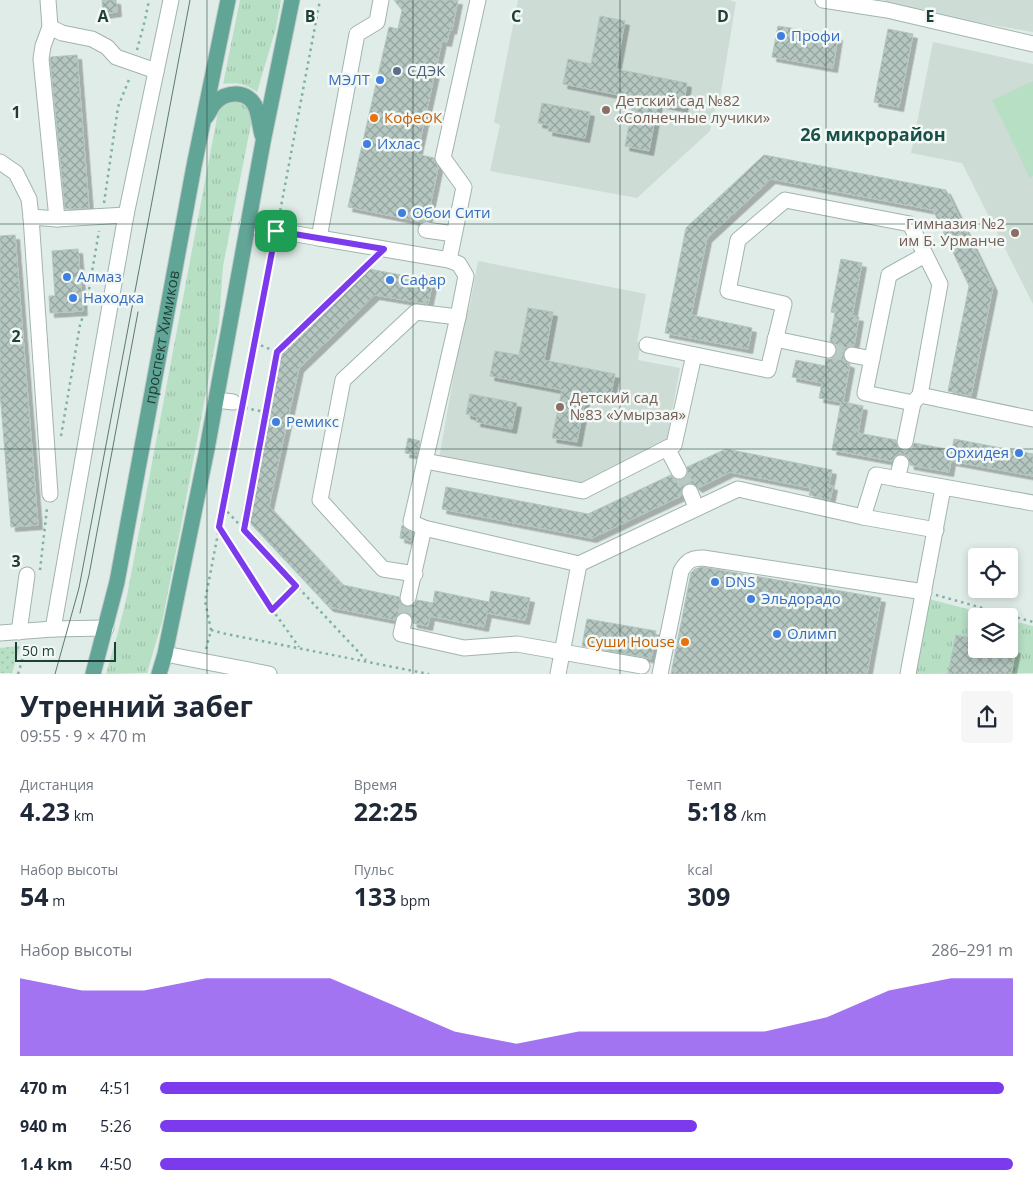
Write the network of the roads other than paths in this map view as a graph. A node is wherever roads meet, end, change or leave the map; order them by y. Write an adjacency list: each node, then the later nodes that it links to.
1 (48, 0): 8 (street)
2 (171, 0): 10 (street)
3 (228, 0): 11 (main road, проспект Химиков)
4 (292, 0): 12 (main road)
5 (381, 0): 20 (street)
6 (478, 0): 19 (street)
7 (823, 0): 9 (street)
8 (50, 27): 10 (street); 16 (street)
9 (1033, 44)
10 (156, 71): 14 (street)
11 (202, 122): 12 (main road); 54 (main road, проспект Химиков)
12 (263, 142): 17 (main road)
13 (0, 162): 15 (street)
14 (126, 215): 16 (street); 55 (street)
15 (31, 217): 16 (street); 42 (street)
16 (57, 219)
17 (248, 225): 20 (street); 31 (main road)
18 (426, 230): 19 (street)
19 (454, 234): 22 (street)
20 (318, 238): 22 (street)
21 (925, 254): 24 (street); 29 (street); 30 (street)
22 (449, 260): 23 (street)
23 (458, 317): 36 (street); 50 (street)
24 (775, 339): 26 (street); 27 (street)
25 (646, 345): 27 (street)
26 (828, 350)
27 (694, 355): 35 (street)
28 (852, 355): 29 (street)
29 (872, 359): 30 (street)
30 (916, 399): 33 (street); 34 (street)
31 (216, 400): 32 (street); 59 (main road)
32 (239, 400)
33 (1033, 419)
34 (905, 442)
35 (667, 448): 36 (street); 38 (street)
36 (425, 460): 46 (street)
37 (900, 463): 39 (street)
38 (679, 471)
39 (897, 479): 40 (street); 45 (street)
40 (943, 488): 43 (street); 47 (street)
41 (690, 492): 44 (street)
42 (50, 494)
43 (1033, 503)
44 (696, 507): 45 (street); 48 (street)
45 (863, 517): 47 (street)
46 (424, 528): 48 (street); 50 (street)
47 (936, 530): 51 (street)
48 (580, 564): 58 (street)
49 (33, 572): 56 (street)
50 (415, 574): 52 (street)
51 (924, 592): 65 (street); 66 (street)
52 (408, 598)
53 (404, 622): 58 (street)
54 (106, 628): 55 (street); 61 (main road, проспект Химиков)
55 (54, 629): 56 (street)
56 (25, 631): 57 (street)
57 (0, 633)
58 (563, 652): 60 (street); 64 (street)
59 (165, 654): 62 (main road); 63 (street)
60 (642, 666)
61 (93, 674)
62 (159, 674)
63 (269, 674)
64 (558, 674)
65 (660, 674)
66 (908, 674)

